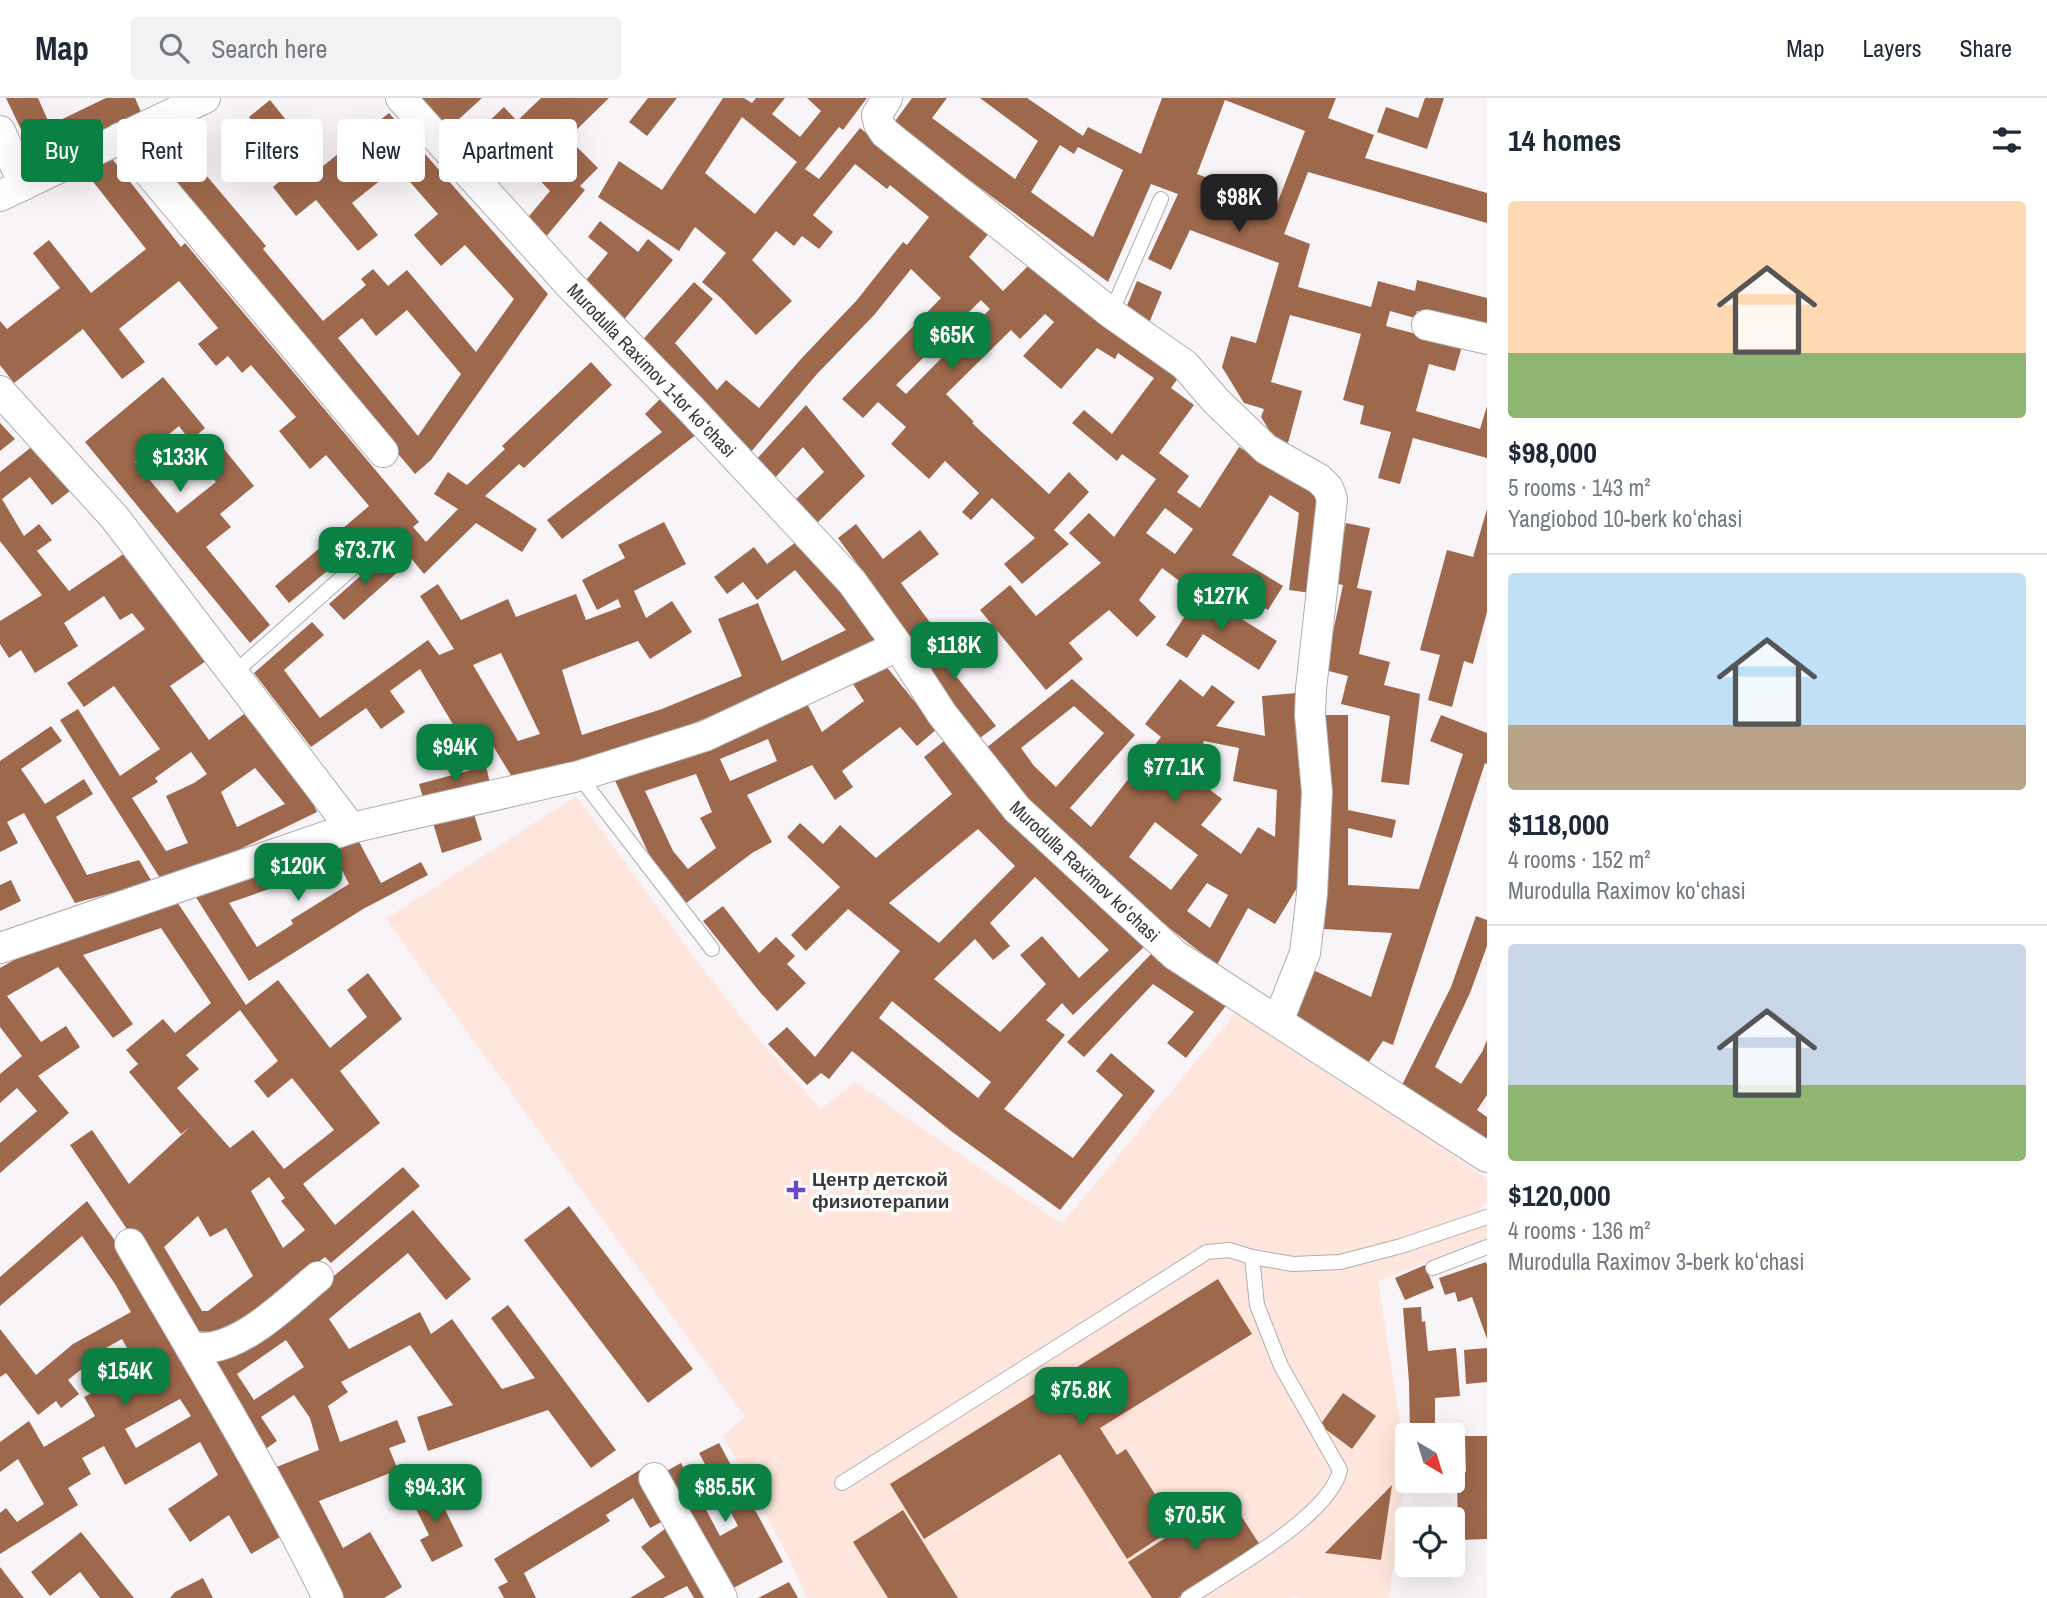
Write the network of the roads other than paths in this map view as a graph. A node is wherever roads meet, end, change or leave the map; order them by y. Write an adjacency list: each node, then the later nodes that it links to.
1 (205, 98): 4 (street)
2 (401, 98): 16 (street, Murodulla Raximov 1-tor koʻchasi)
3 (887, 98): 10 (street)
4 (160, 119)
5 (0, 131): 8 (street)
6 (117, 139): 8 (street)
7 (157, 182): 14 (street)
8 (12, 190)
9 (1161, 199): 10 (lane)
10 (1111, 313): 22 (street)
11 (1427, 325): 12 (street)
12 (1487, 339)
13 (0, 391): 17 (street)
14 (383, 452)
15 (374, 549): 17 (lane)
16 (898, 646): 18 (street); 22 (street, Murodulla Raximov koʻchasi)
17 (234, 673): 19 (street)
18 (579, 776): 19 (street); 21 (lane)
19 (351, 828): 20 (street)
20 (0, 948)
21 (712, 949)
22 (1278, 1021): 23 (street, Murodulla Raximov koʻchasi)
23 (1487, 1157)
24 (1487, 1217): 27 (lane)
25 (130, 1244): 30 (street)
26 (1487, 1247): 28 (lane)
27 (1252, 1257): 32 (lane); 35 (lane)
28 (1433, 1268)
29 (318, 1277): 30 (street)
30 (191, 1349): 33 (street)
31 (654, 1478): 34 (street)
32 (842, 1483)
33 (328, 1598)
34 (722, 1598)
35 (1188, 1598)

